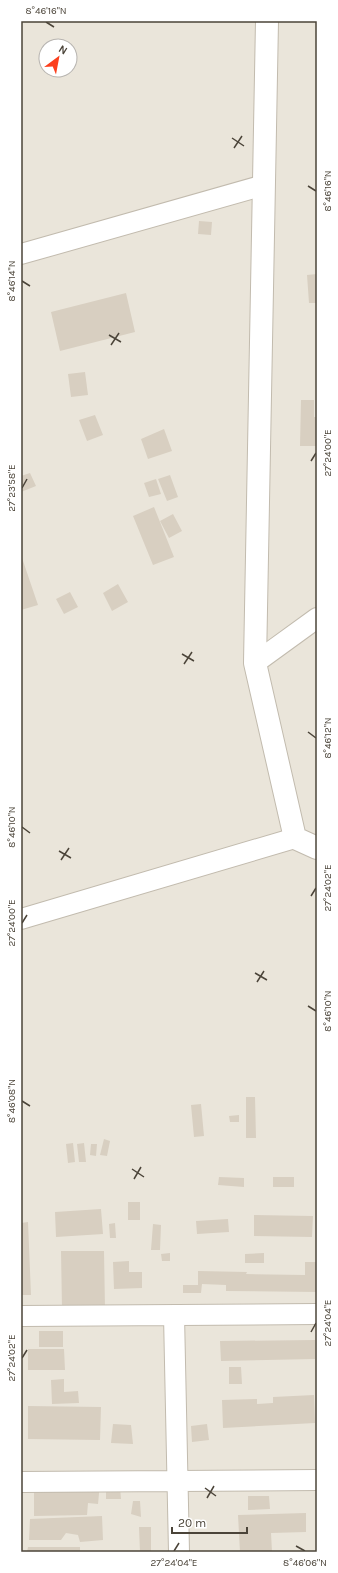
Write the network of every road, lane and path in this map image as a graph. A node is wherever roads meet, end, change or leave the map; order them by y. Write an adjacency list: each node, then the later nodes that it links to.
1 (268, 21): 2 (street)
2 (264, 185): 3 (street); 5 (street)
3 (21, 254)
4 (317, 618): 5 (street)
5 (255, 663): 6 (street)
6 (295, 838): 7 (street); 8 (street)
7 (317, 848)
8 (21, 919)
9 (317, 1314): 10 (street)
10 (174, 1315): 11 (street); 13 (street)
11 (21, 1316)
12 (317, 1480): 13 (street)
13 (177, 1481): 14 (street); 15 (street)
14 (21, 1482)
15 (179, 1552)

